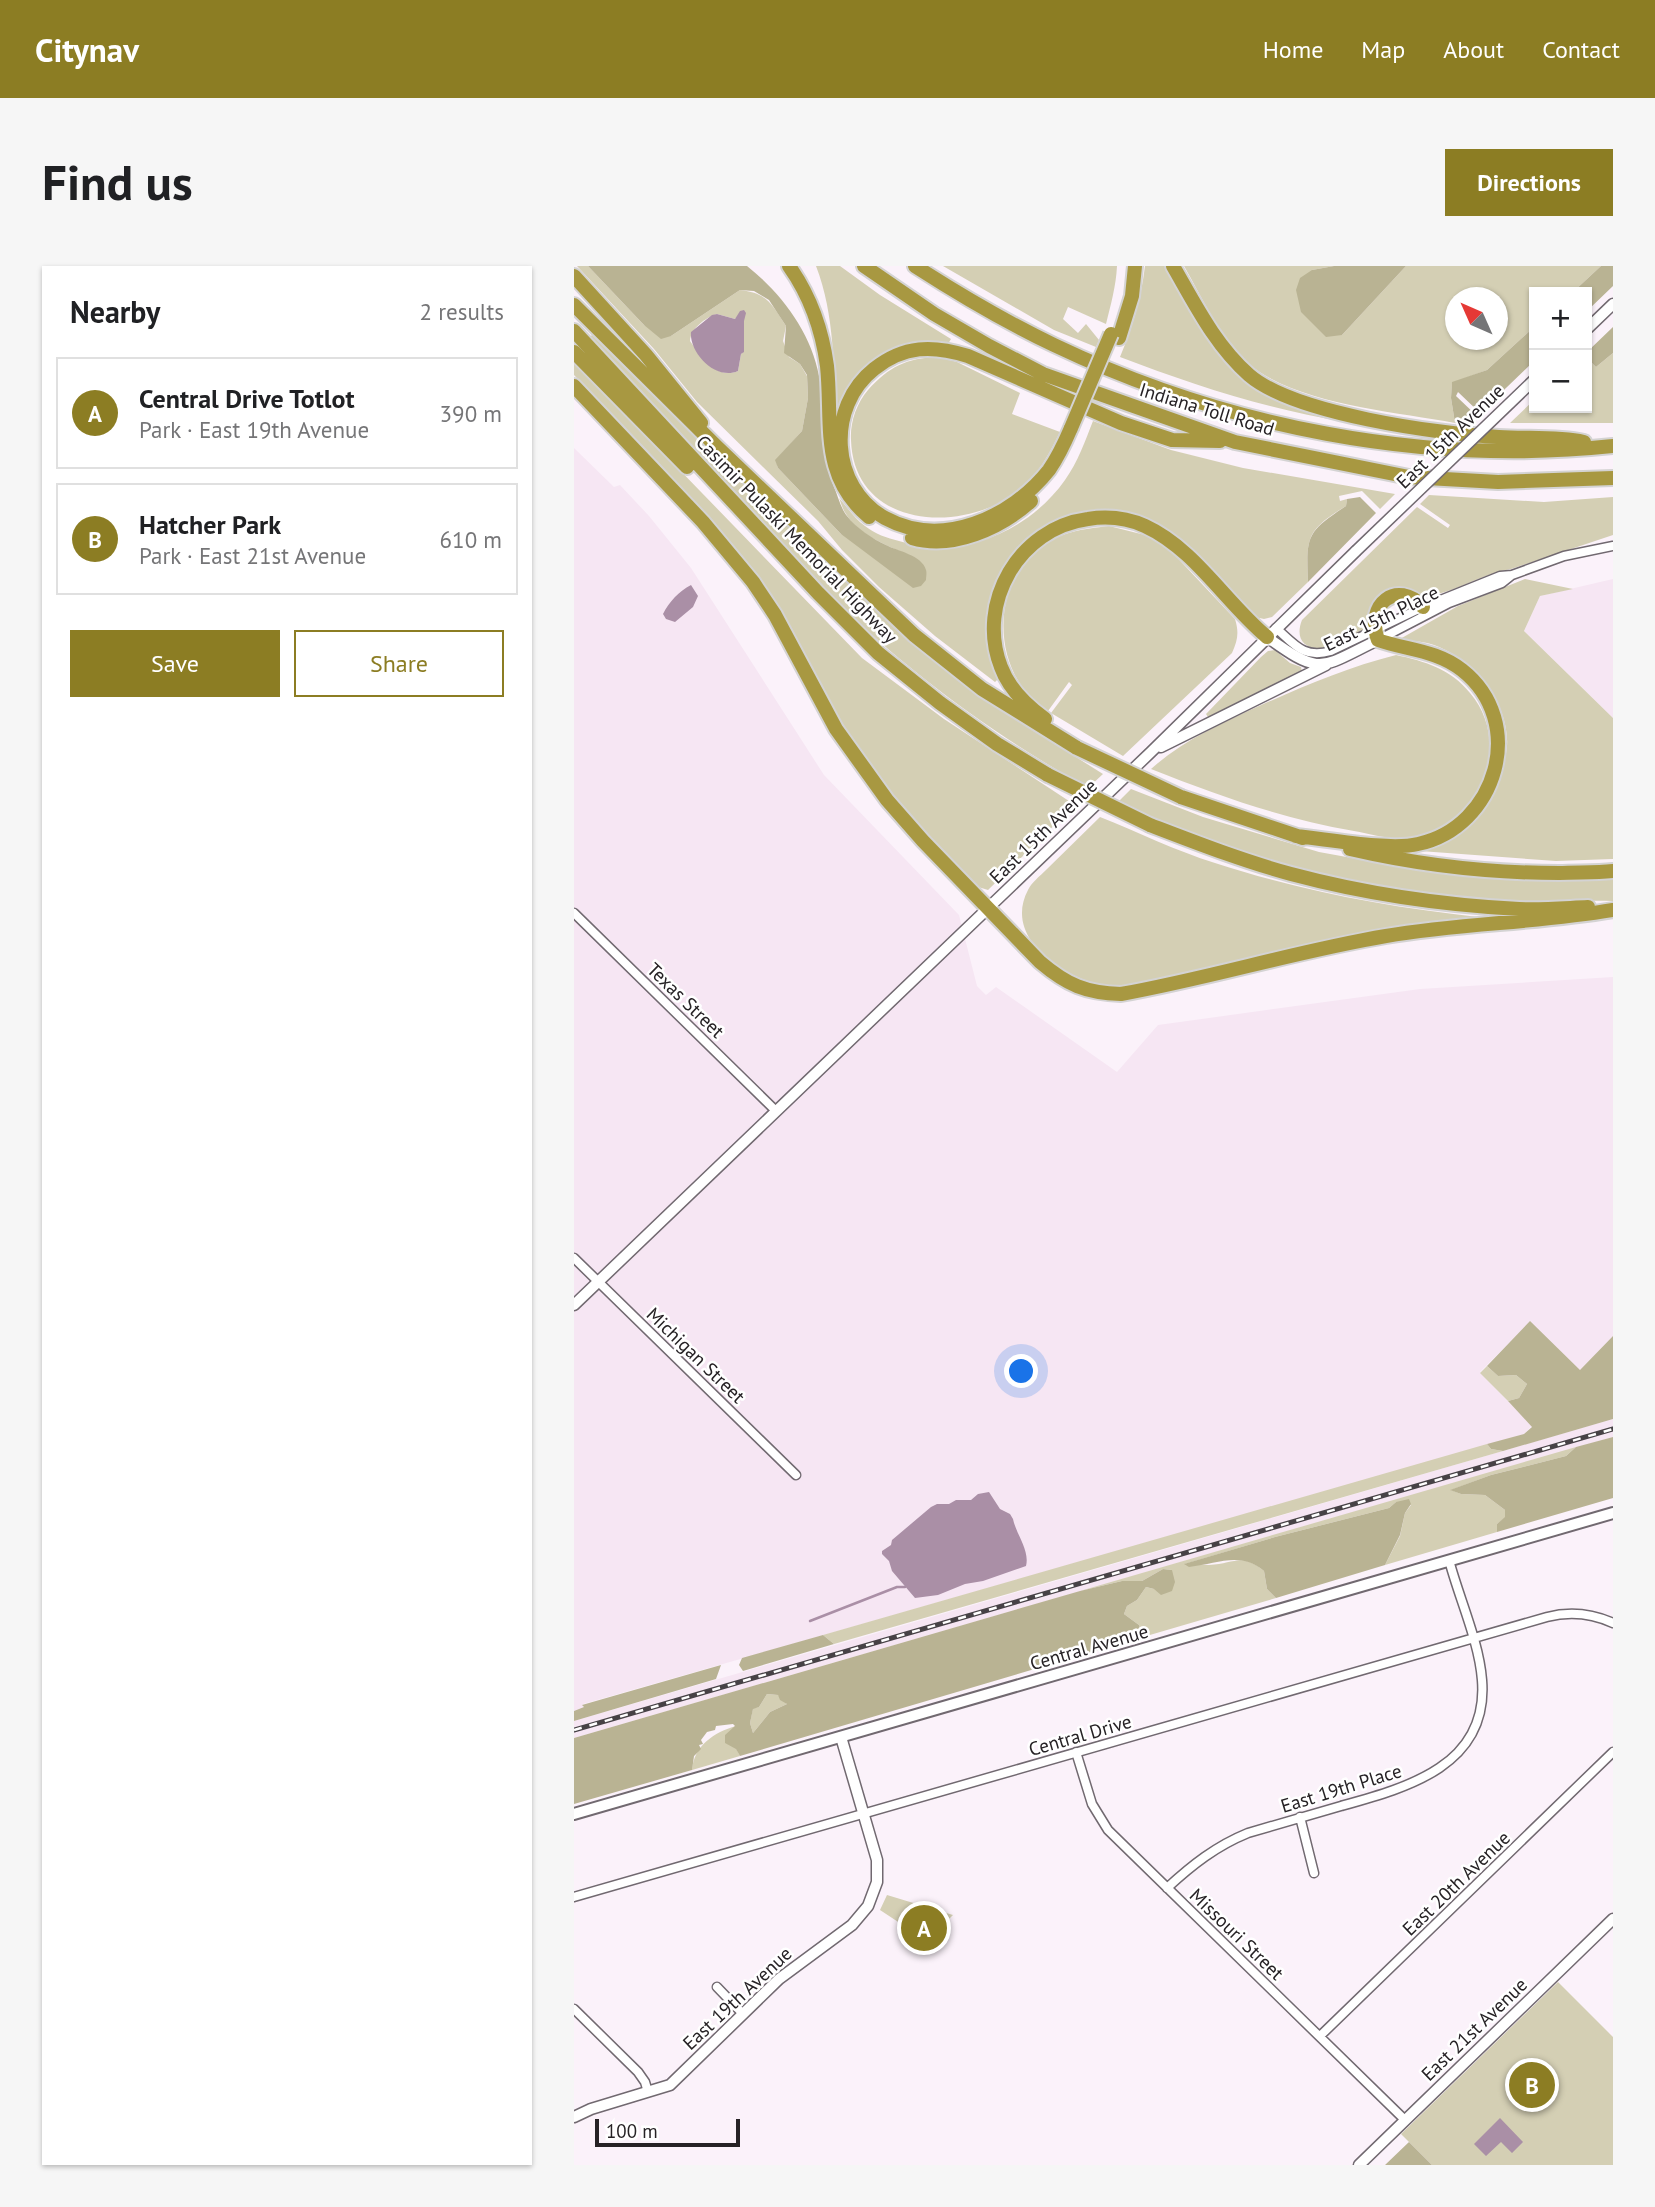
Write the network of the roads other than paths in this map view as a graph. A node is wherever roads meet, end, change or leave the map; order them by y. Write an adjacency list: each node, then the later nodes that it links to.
1 (789, 266): 16 (highway)
2 (864, 266): 17 (highway, Indiana Toll Road)
3 (915, 266): 18 (highway, Indiana Toll Road)
4 (1126, 266): 12 (highway)
5 (1135, 266): 12 (highway)
6 (1173, 266): 18 (highway)
7 (574, 276): 19 (highway)
8 (1613, 304): 10 (street)
9 (574, 305): 19 (highway, Casimir Pulaski Memorial Highway)
10 (1592, 324)
11 (574, 331): 21 (highway, Casimir Pulaski Memorial Highway)
12 (1115, 336): 16 (highway)
13 (574, 352): 21 (highway)
14 (1529, 385): 25 (street, East 15th Avenue, bridge)
15 (576, 389): 33 (highway)
16 (1076, 429): 17 (highway)
17 (1235, 442): 20 (highway, Indiana Toll Road)
18 (1611, 446)
19 (717, 447): 28 (highway, Casimir Pulaski Memorial Highway)
20 (1613, 478)
21 (759, 530): 32 (highway, Casimir Pulaski Memorial Highway, bridge)
22 (1613, 546): 23 (street, East 15th Place)
23 (1512, 575): 24 (street, East 15th Place); 26 (street, East 15th Place)
24 (1423, 607): 26 (street, East 15th Place); 26 (highway)
25 (1271, 633): 26 (street, East 15th Place); 27 (street, East 15th Place); 28 (highway); 29 (street, East 15th Avenue)
26 (1376, 635): 27 (street, East 15th Place); 30 (highway)
27 (1326, 665): 29 (street)
28 (1073, 745): 30 (highway, Casimir Pulaski Memorial Highway, bridge)
29 (1151, 752): 33 (street, East 15th Avenue)
30 (1296, 836): 31 (highway, Casimir Pulaski Memorial Highway)
31 (1613, 872)
32 (1613, 908): 33 (highway)
33 (988, 909): 35 (street, East 15th Avenue)
34 (574, 913): 35 (street, Texas Street)
35 (775, 1110): 37 (street, East 15th Avenue)
36 (574, 1258): 37 (street, Michigan Street)
37 (598, 1282): 38 (street, East 15th Avenue); 39 (street, Michigan Street)
38 (574, 1305)
39 (796, 1475)
40 (1613, 1514): 41 (main road, Central Avenue)
41 (1449, 1560): 43 (street, East 19th Place); 44 (main road, Central Avenue)
42 (1613, 1623): 43 (street, Central Drive)
43 (1472, 1638): 45 (street, Central Drive); 49 (street, East 19th Place)
44 (841, 1737): 47 (street, East 19th Avenue); 48 (main road, Central Avenue)
45 (1076, 1752): 47 (street, Central Drive); 51 (street, Missouri Street)
46 (1613, 1752): 57 (street, East 20th Avenue)
47 (865, 1813): 52 (street, Central Drive); 56 (street, East 19th Avenue)
48 (574, 1814)
49 (1300, 1818): 50 (street); 51 (street, East 19th Place)
50 (1314, 1873)
51 (1167, 1888): 57 (street, Missouri Street)
52 (574, 1897)
53 (1613, 1919): 60 (street, East 21st Avenue)
54 (717, 1987): 56 (street)
55 (574, 2009): 58 (street)
56 (743, 2014): 58 (street, East 19th Avenue)
57 (1320, 2036): 60 (street, Missouri Street)
58 (648, 2092): 59 (street, East 19th Avenue)
59 (574, 2117)
60 (1405, 2120): 61 (street, East 21st Avenue)
61 (1359, 2165)

